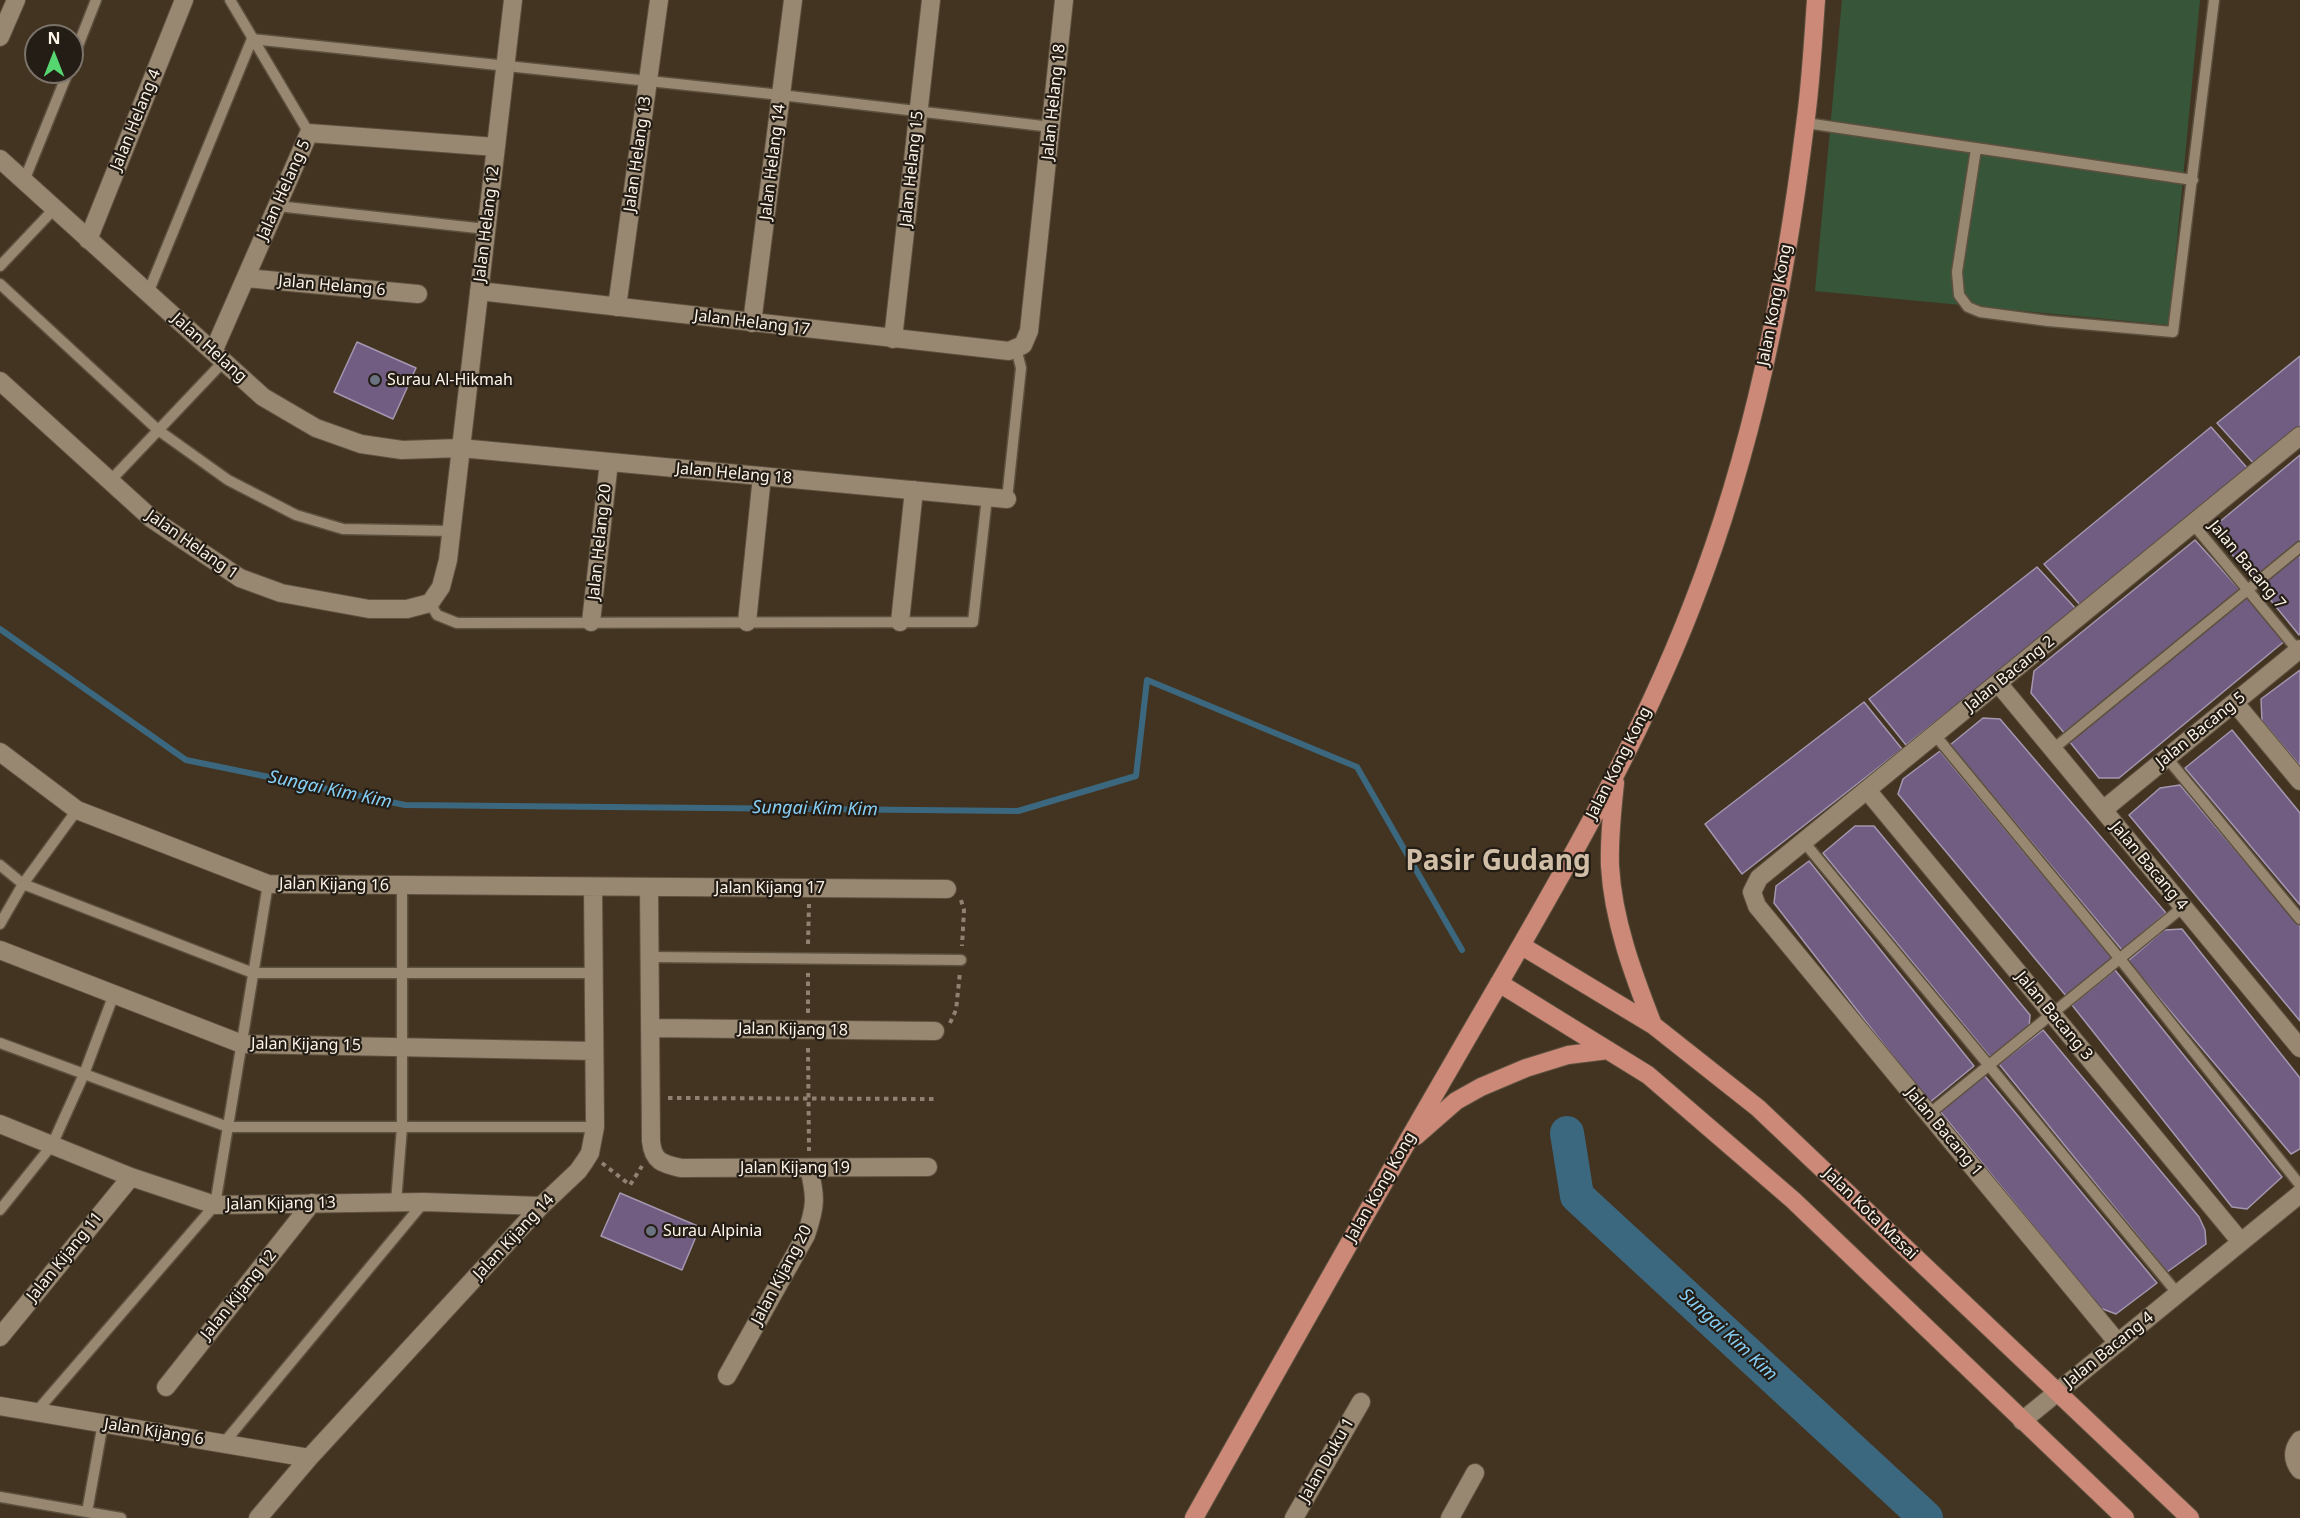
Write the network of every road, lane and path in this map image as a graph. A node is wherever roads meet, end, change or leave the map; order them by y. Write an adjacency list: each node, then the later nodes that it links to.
1 (16, 0): 13 (street)
2 (96, 0): 12 (lane)
3 (184, 0): 31 (street, Jalan Helang 4)
4 (230, 0): 14 (lane)
5 (513, 0): 15 (street, Jalan Helang 12)
6 (659, 0): 16 (street, Jalan Helang 13)
7 (794, 0): 18 (street, Jalan Helang 14)
8 (931, 0): 19 (street, Jalan Helang 15)
9 (1064, 0): 21 (street, Jalan Helang 18)
10 (1816, 0): 20 (main road, Jalan Kong Kong)
11 (2214, 0): 26 (lane)
12 (84, 30)
13 (0, 37)
14 (252, 39): 15 (lane); 22 (lane); 36 (lane)
15 (505, 66): 16 (lane); 23 (street, Jalan Helang 12)
16 (648, 81): 18 (lane); 38 (street, Jalan Helang 13)
17 (63, 84): 27 (lane)
18 (781, 95): 19 (lane); 39 (street, Jalan Helang 14)
19 (918, 112): 21 (lane); 40 (street, Jalan Helang 15)
20 (1806, 123): 24 (lane); 68 (main road, Jalan Kong Kong)
21 (1051, 127): 41 (street, Jalan Helang 18)
22 (309, 133): 23 (street, Jalan Helang 5); 28 (street, Jalan Helang 5)
23 (496, 147): 30 (street, Jalan Helang 12)
24 (1976, 149): 26 (lane); 26 (lane)
25 (0, 159): 27 (street, Jalan Helang)
26 (2193, 180)
27 (24, 181): 29 (street, Jalan Helang)
28 (277, 206): 30 (lane); 33 (street, Jalan Helang 5)
29 (54, 208): 31 (street, Jalan Helang); 32 (lane)
30 (486, 229): 35 (street, Jalan Helang 12)
31 (88, 240): 36 (street, Jalan Helang)
32 (0, 266)
33 (246, 278): 37 (street, Jalan Helang 6); 42 (street, Jalan Helang 5)
34 (0, 284): 44 (lane)
35 (479, 291): 38 (street, Jalan Helang 17); 46 (street, Jalan Helang 12)
36 (148, 293): 42 (street, Jalan Helang)
37 (418, 294)
38 (617, 307): 39 (street, Jalan Helang 17)
39 (752, 323): 40 (street, Jalan Helang 17)
40 (893, 339): 41 (street, Jalan Helang 17)
41 (1020, 347): 52 (lane)
42 (218, 357): 44 (lane); 46 (street, Jalan Helang)
43 (0, 381): 49 (street, Jalan Helang 1)
44 (158, 430): 49 (lane); 54 (lane)
45 (2300, 436): 53 (street, Jalan Bacang 2)
46 (460, 448): 47 (street, Jalan Helang 18); 54 (street, Jalan Helang 12)
47 (609, 462): 48 (street, Jalan Helang 18); 58 (street, Jalan Helang 20)
48 (762, 476): 50 (street, Jalan Helang 18); 59 (street)
49 (110, 481): 57 (street, Jalan Helang 1)
50 (914, 490): 51 (street, Jalan Helang 18); 60 (street)
51 (987, 497): 52 (street, Jalan Helang 18); 60 (lane)
52 (1007, 499)
53 (2193, 524): 56 (lane, Jalan Bacang 7); 62 (street, Jalan Bacang 2)
54 (452, 531): 57 (street, Jalan Helang 12)
55 (2300, 548): 56 (lane)
56 (2248, 590): 61 (lane, Jalan Bacang 7); 65 (lane)
57 (430, 603): 58 (lane)
58 (591, 622): 59 (lane)
59 (747, 622): 60 (lane)
60 (900, 622)
61 (2299, 651): 63 (street, Jalan Bacang 5)
62 (1998, 683): 64 (street, Jalan Bacang 2); 65 (street, Jalan Bacang 4)
63 (2235, 702): 67 (street, Jalan Bacang 5); 69 (street)
64 (1935, 735): 70 (street, Jalan Bacang 2); 88 (lane)
65 (2053, 749): 72 (street, Jalan Bacang 4)
66 (0, 752): 71 (street, Jalan Kijang 16)
67 (2167, 758): 72 (street, Jalan Bacang 5); 82 (lane)
68 (1617, 772): 85 (main road, Jalan Kong Kong); 96 (main road)
69 (2300, 781)
70 (1867, 790): 73 (street, Jalan Bacang 2); 95 (street, Jalan Bacang 3)
71 (77, 810): 75 (lane); 76 (street, Jalan Kijang 16)
72 (2103, 810): 81 (street, Jalan Bacang 4)
73 (1804, 842): 83 (street, Jalan Bacang 2); 105 (lane)
74 (0, 865): 75 (lane)
75 (23, 884): 84 (lane); 90 (lane)
76 (268, 884): 77 (street, Jalan Kijang 16); 90 (lane)
77 (402, 885): 78 (street, Jalan Kijang 16); 91 (lane)
78 (593, 887): 79 (street, Jalan Kijang 17); 92 (street, Jalan Kijang 14)
79 (650, 887): 80 (street, Jalan Kijang 17); 87 (street)
80 (947, 889)
81 (2183, 907): 88 (lane); 102 (street, Jalan Bacang 4)
82 (2300, 919)
83 (1770, 922): 109 (street, Jalan Bacang 1)
84 (0, 924)
85 (1522, 946): 93 (main road, Jalan Kong Kong); 96 (main road, Jalan Kota Masai)
86 (0, 950): 94 (street, Jalan Kijang 15)
87 (650, 957): 89 (lane); 97 (street)
88 (2120, 958): 95 (lane); 121 (lane)
89 (961, 960)
90 (254, 973): 91 (lane); 100 (lane)
91 (403, 973): 92 (lane); 101 (lane)
92 (594, 973): 104 (street, Jalan Kijang 14)
93 (1499, 983): 103 (main road); 115 (main road, Jalan Kong Kong)
94 (114, 994): 100 (street, Jalan Kijang 15); 106 (lane)
95 (2052, 1014): 105 (lane); 129 (street, Jalan Bacang 3)
96 (1653, 1025): 135 (main road, Jalan Kota Masai)
97 (650, 1028): 98 (street, Jalan Kijang 18); 107 (street)
98 (935, 1031)
99 (0, 1043): 106 (lane)
100 (242, 1044): 101 (street, Jalan Kijang 15); 111 (lane)
101 (403, 1048): 104 (street, Jalan Kijang 15); 112 (lane)
102 (2300, 1048)
103 (1608, 1050): 115 (main road); 139 (main road)
104 (594, 1051): 113 (street, Jalan Kijang 14)
105 (1989, 1066): 109 (lane); 130 (lane)
106 (84, 1074): 111 (lane); 114 (lane)
107 (650, 1098): 108 (path); 118 (street, Jalan Kijang 19)
108 (934, 1099)
109 (1929, 1114): 132 (street, Jalan Bacang 1)
110 (0, 1124): 114 (street, Jalan Kijang 13)
111 (228, 1127): 112 (lane); 126 (lane)
112 (402, 1127): 113 (lane); 123 (lane)
113 (595, 1127): 116 (street, Jalan Kijang 14)
114 (52, 1145): 119 (street, Jalan Kijang 13); 128 (lane)
115 (1404, 1146): 150 (main road, Jalan Kong Kong)
116 (590, 1153): 120 (path); 127 (street, Jalan Kijang 14)
117 (928, 1167): 118 (street, Jalan Kijang 19)
118 (809, 1168): 133 (street, Jalan Kijang 20)
119 (131, 1177): 126 (street, Jalan Kijang 13); 131 (street, Jalan Kijang 11)
120 (630, 1185)
121 (2300, 1185)
122 (2300, 1194): 129 (street, Jalan Bacang 4)
123 (396, 1202): 124 (street, Jalan Kijang 13); 125 (street, Jalan Kijang 13)
124 (424, 1202): 127 (street, Jalan Kijang 13); 142 (lane)
125 (312, 1203): 126 (street, Jalan Kijang 13); 134 (street, Jalan Kijang 12)
126 (215, 1205): 138 (lane)
127 (541, 1206): 143 (street, Jalan Kijang 14)
128 (0, 1210)
129 (2241, 1242): 130 (street, Jalan Bacang 4)
130 (2178, 1294): 132 (street, Jalan Bacang 4)
131 (0, 1337)
132 (2118, 1343): 135 (street, Jalan Bacang 4)
133 (727, 1376)
134 (165, 1386)
135 (2057, 1393): 139 (street, Jalan Bacang 4); 154 (main road, Jalan Kota Masai)
136 (1361, 1402): 151 (street, Jalan Duku 1)
137 (0, 1406): 138 (street, Jalan Kijang 6)
138 (36, 1412): 140 (street, Jalan Kijang 6)
139 (2022, 1421): 153 (main road)
140 (103, 1424): 142 (street, Jalan Kijang 6); 147 (lane)
141 (2300, 1440): 144 (street)
142 (223, 1444): 143 (street, Jalan Kijang 6)
143 (309, 1458): 149 (street, Jalan Kijang 14)
144 (2300, 1470)
145 (1475, 1473): 152 (street)
146 (0, 1497): 147 (lane)
147 (87, 1512): 148 (lane)
148 (122, 1518)
149 (258, 1518)
150 (1194, 1518)
151 (1294, 1518)
152 (1450, 1518)
153 (2125, 1518)
154 (2190, 1518)

